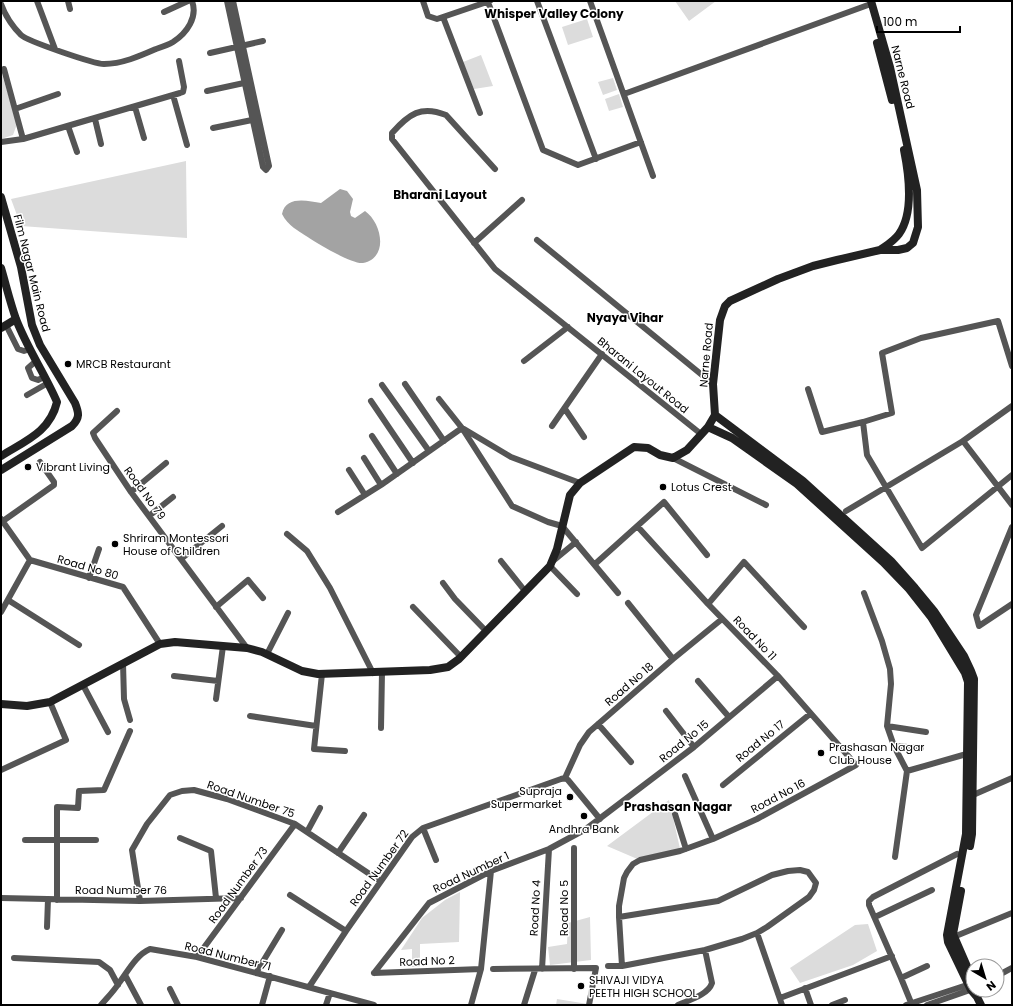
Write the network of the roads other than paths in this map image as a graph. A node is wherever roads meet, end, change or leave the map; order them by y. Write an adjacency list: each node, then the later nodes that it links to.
1 (37, 1): 18 (street)
2 (68, 1): 13 (street)
3 (188, 1): 14 (street)
4 (192, 1): 18 (street)
5 (227, 1): 17 (street)
6 (233, 1): 17 (street)
7 (423, 1): 15 (street)
8 (489, 1): 15 (street); 41 (street)
9 (537, 1): 41 (street)
10 (590, 1): 25 (street)
11 (868, 2): 25 (street); 48 (main road, Narne Road); 48 (main road, Narne Road)
12 (1, 4): 18 (street)
13 (70, 9)
14 (164, 12)
15 (443, 17): 29 (street)
16 (262, 41): 17 (street)
17 (239, 46): 19 (street); 22 (street); 31 (street)
18 (55, 49)
19 (210, 53)
20 (178, 60): 26 (street)
21 (4, 69): 28 (street)
22 (244, 83): 23 (street); 31 (street)
23 (208, 91)
24 (58, 94): 28 (street)
25 (624, 94): 37 (street)
26 (173, 95): 27 (street); 39 (street)
27 (134, 106): 30 (street); 34 (street)
28 (16, 109): 35 (street)
29 (480, 113)
30 (95, 119): 32 (street); 38 (street)
31 (252, 120): 33 (street)
32 (68, 126): 35 (street); 40 (street)
33 (213, 128)
34 (144, 138)
35 (23, 139): 36 (street)
36 (1, 142)
37 (641, 142): 41 (street); 43 (street)
38 (101, 144)
39 (187, 146)
40 (77, 152)
41 (596, 159)
42 (495, 169): 47 (street, Bharani Layout Road)
43 (653, 176)
44 (1, 197): 85 (main road, Film Nagar Main Road)
45 (522, 200): 47 (street)
46 (537, 240): 59 (street)
47 (474, 243): 52 (street, Bharani Layout Road)
48 (880, 250): 59 (main road, Narne Road)
49 (1, 268): 50 (main road, Film Nagar Main Road)
50 (16, 319): 51 (main road); 53 (main road, Film Nagar Main Road)
51 (4, 326): 53 (street)
52 (568, 327): 54 (street, Bharani Layout Road); 55 (street)
53 (30, 349): 57 (main road, Film Nagar Main Road)
54 (602, 354): 66 (street); 73 (street, Bharani Layout Road)
55 (524, 361)
56 (1012, 366): 69 (street)
57 (46, 380): 62 (street); 79 (main road, Film Nagar Main Road)
58 (405, 384): 76 (street)
59 (714, 384): 68 (main road, Narne Road)
60 (382, 385): 78 (street)
61 (808, 389): 69 (street)
62 (27, 395)
63 (439, 398): 72 (street)
64 (371, 401): 84 (street)
65 (1012, 406): 77 (street)
66 (565, 409): 70 (street); 75 (street)
67 (117, 411): 94 (street, Road No 79)
68 (715, 415): 71 (main road); 169 (main road)
69 (863, 422): 93 (street)
70 (552, 426)
71 (708, 427): 73 (main road); 169 (main road)
72 (462, 428): 76 (street); 90 (street); 104 (street)
73 (701, 434): 81 (main road)
74 (372, 436): 88 (street)
75 (584, 438)
76 (444, 441): 78 (street)
77 (964, 441): 92 (street); 93 (street)
78 (429, 451): 84 (street)
79 (2, 454): 85 (street)
80 (364, 458): 91 (street)
81 (673, 458): 90 (main road); 97 (street)
82 (40, 462): 102 (street)
83 (166, 463): 94 (street)
84 (413, 463): 88 (street)
85 (10, 464): 86 (main road, Film Nagar Main Road)
86 (1, 470)
87 (349, 470): 95 (street)
88 (397, 474): 91 (street)
89 (1012, 475): 92 (street)
90 (580, 483): 104 (main road)
91 (382, 485): 95 (street)
92 (997, 486): 93 (street); 98 (street)
93 (886, 487): 99 (street)
94 (131, 492): 101 (street, Road No 79)
95 (365, 495): 100 (street)
96 (173, 497): 101 (street)
97 (766, 505)
98 (1012, 505)
99 (846, 511)
100 (338, 512)
101 (149, 516): 111 (street, Road No 79)
102 (2, 520): 112 (street)
103 (222, 526): 111 (street)
104 (562, 526): 108 (street); 114 (main road)
105 (638, 527): 110 (street); 115 (street); 125 (street, Road No 11)
106 (1012, 527): 126 (street)
107 (287, 534): 143 (street)
108 (576, 542): 114 (street); 115 (street)
109 (99, 549): 116 (street)
110 (707, 555)
111 (181, 559): 127 (street, Road No 79)
112 (30, 560): 116 (street, Road No 80); 123 (street)
113 (501, 561): 118 (street)
114 (551, 563): 118 (main road); 121 (street)
115 (595, 564): 119 (street)
116 (89, 578): 134 (street, Road No 80)
117 (443, 583): 133 (street)
118 (525, 591): 133 (main road)
119 (618, 593)
120 (864, 593): 160 (street)
121 (577, 594)
122 (263, 598): 127 (street)
123 (8, 600): 129 (street); 135 (street)
124 (628, 603): 140 (street)
125 (708, 604): 131 (street, Road No 11); 132 (street)
126 (1012, 604)
127 (216, 607): 137 (street, Road No 79)
128 (413, 607): 139 (street)
129 (1, 612)
130 (288, 614): 138 (street)
131 (722, 619): 140 (street, Road No 18); 146 (street, Road No 11)
132 (804, 627)
133 (486, 631): 139 (main road)
134 (160, 644): 136 (main road); 141 (main road)
135 (80, 645)
136 (223, 646): 137 (main road); 147 (street)
137 (247, 648): 138 (main road)
138 (267, 654): 144 (main road)
139 (461, 657): 142 (main road)
140 (673, 660): 158 (street, Road No 18)
141 (123, 664): 149 (main road); 157 (street)
142 (382, 672): 143 (main road); 161 (street)
143 (373, 673): 144 (main road)
144 (322, 674): 159 (street)
145 (174, 676): 147 (street)
146 (778, 676): 154 (street, Road No 11); 156 (street, Road No 15)
147 (218, 681): 150 (street)
148 (698, 681): 156 (street)
149 (84, 685): 151 (main road); 163 (street)
150 (216, 699)
151 (50, 702): 152 (main road); 172 (street)
152 (1, 704)
153 (666, 711): 166 (street)
154 (810, 714): 171 (street, Road No 11); 177 (street, Road No 17)
155 (250, 716): 159 (street)
156 (729, 717): 166 (street, Road No 15)
157 (130, 720)
158 (598, 724): 170 (street); 175 (street, Road No 18)
159 (316, 726): 168 (street)
160 (887, 726): 164 (street); 165 (street)
161 (381, 728)
162 (130, 731): 187 (street)
163 (108, 732)
164 (926, 732)
165 (894, 746): 167 (street); 173 (street)
166 (694, 747): 182 (street, Road No 15)
167 (921, 748)
168 (345, 751)
169 (971, 753): 173 (street); 178 (main road); 215 (main road)
170 (631, 762)
171 (856, 765): 188 (street, Road No 16)
172 (1, 770)
173 (907, 771): 196 (street)
174 (685, 776): 188 (street)
175 (565, 778): 182 (street); 184 (street, Road Number 72)
176 (1012, 778): 178 (street)
177 (723, 785)
178 (973, 795): 215 (main road)
179 (320, 808): 185 (street)
180 (675, 814): 193 (street)
181 (364, 815): 194 (street)
182 (600, 819): 192 (street, Road Number 1)
183 (295, 824): 185 (street, Road Number 75); 204 (street, Road Number 73); 207 (street, Road Number 75)
184 (423, 828): 197 (street); 199 (street, Road Number 72)
185 (307, 832): 194 (street, Road Number 75)
186 (180, 838): 203 (street)
187 (58, 839): 189 (street); 190 (street); 206 (street)
188 (713, 839): 193 (street, Road No 16)
189 (24, 840)
190 (96, 840)
191 (574, 848): 226 (street, Road No 5)
192 (549, 849): 198 (street, Road Number 1); 225 (street, Road No 4)
193 (686, 849): 209 (street, Road No 16)
194 (338, 853): 199 (street, Road Number 75)
195 (957, 854): 210 (street)
196 (895, 857)
197 (436, 860)
198 (491, 871): 223 (street); 230 (street, Road Number 1)
199 (380, 881): 213 (street, Road Number 72)
200 (932, 890): 210 (street)
201 (290, 895): 213 (street)
202 (1, 898): 205 (street, Road Number 76)
203 (216, 898): 204 (street, Road Number 76); 207 (street, Road Number 76)
204 (241, 898): 218 (street, Road Number 73)
205 (48, 899): 206 (street, Road Number 76); 211 (street)
206 (57, 900): 207 (street, Road Number 76)
207 (140, 901)
208 (1012, 913): 215 (street)
209 (619, 917): 214 (street); 221 (street, Road No 16)
210 (875, 917): 217 (street)
211 (47, 927)
212 (282, 930): 229 (street)
213 (346, 931): 235 (street, Road Number 72)
214 (757, 933): 216 (street); 241 (street)
215 (950, 938): 228 (main road)
216 (705, 950): 221 (street); 253 (street)
217 (892, 956): 233 (street); 236 (street)
218 (197, 957): 229 (street, Road Number 71); 231 (street, Road Number 71)
219 (14, 958): 234 (street)
220 (608, 966): 221 (street)
221 (622, 966)
222 (927, 966): 233 (street)
223 (481, 969): 230 (street, Road No 2); 250 (street)
224 (493, 969): 227 (street)
225 (542, 969): 226 (street); 227 (street)
226 (574, 969): 252 (street)
227 (535, 970): 251 (street)
228 (965, 970)
229 (256, 973): 232 (street, Road Number 71)
230 (374, 973)
231 (125, 975): 234 (street, Road Number 71); 245 (street)
232 (270, 976): 235 (street, Road Number 71); 247 (street)
233 (902, 978): 243 (street)
234 (118, 985): 244 (street, Road Number 71)
235 (309, 987): 239 (street, Road Number 71)
236 (806, 988): 241 (street); 255 (street)
237 (170, 989): 246 (street)
238 (965, 992): 243 (street)
239 (330, 993): 248 (street); 249 (street, Road Number 71)
240 (965, 993): 257 (street)
241 (780, 998): 254 (street)
242 (845, 1000): 256 (street)
243 (910, 1004)
244 (101, 1005)
245 (141, 1005)
246 (178, 1005)
247 (262, 1005)
248 (326, 1005)
249 (374, 1005)
250 (471, 1005)
251 (524, 1005)
252 (589, 1005)
253 (678, 1005)
254 (782, 1005)
255 (810, 1005)
256 (832, 1005)
257 (927, 1005)

